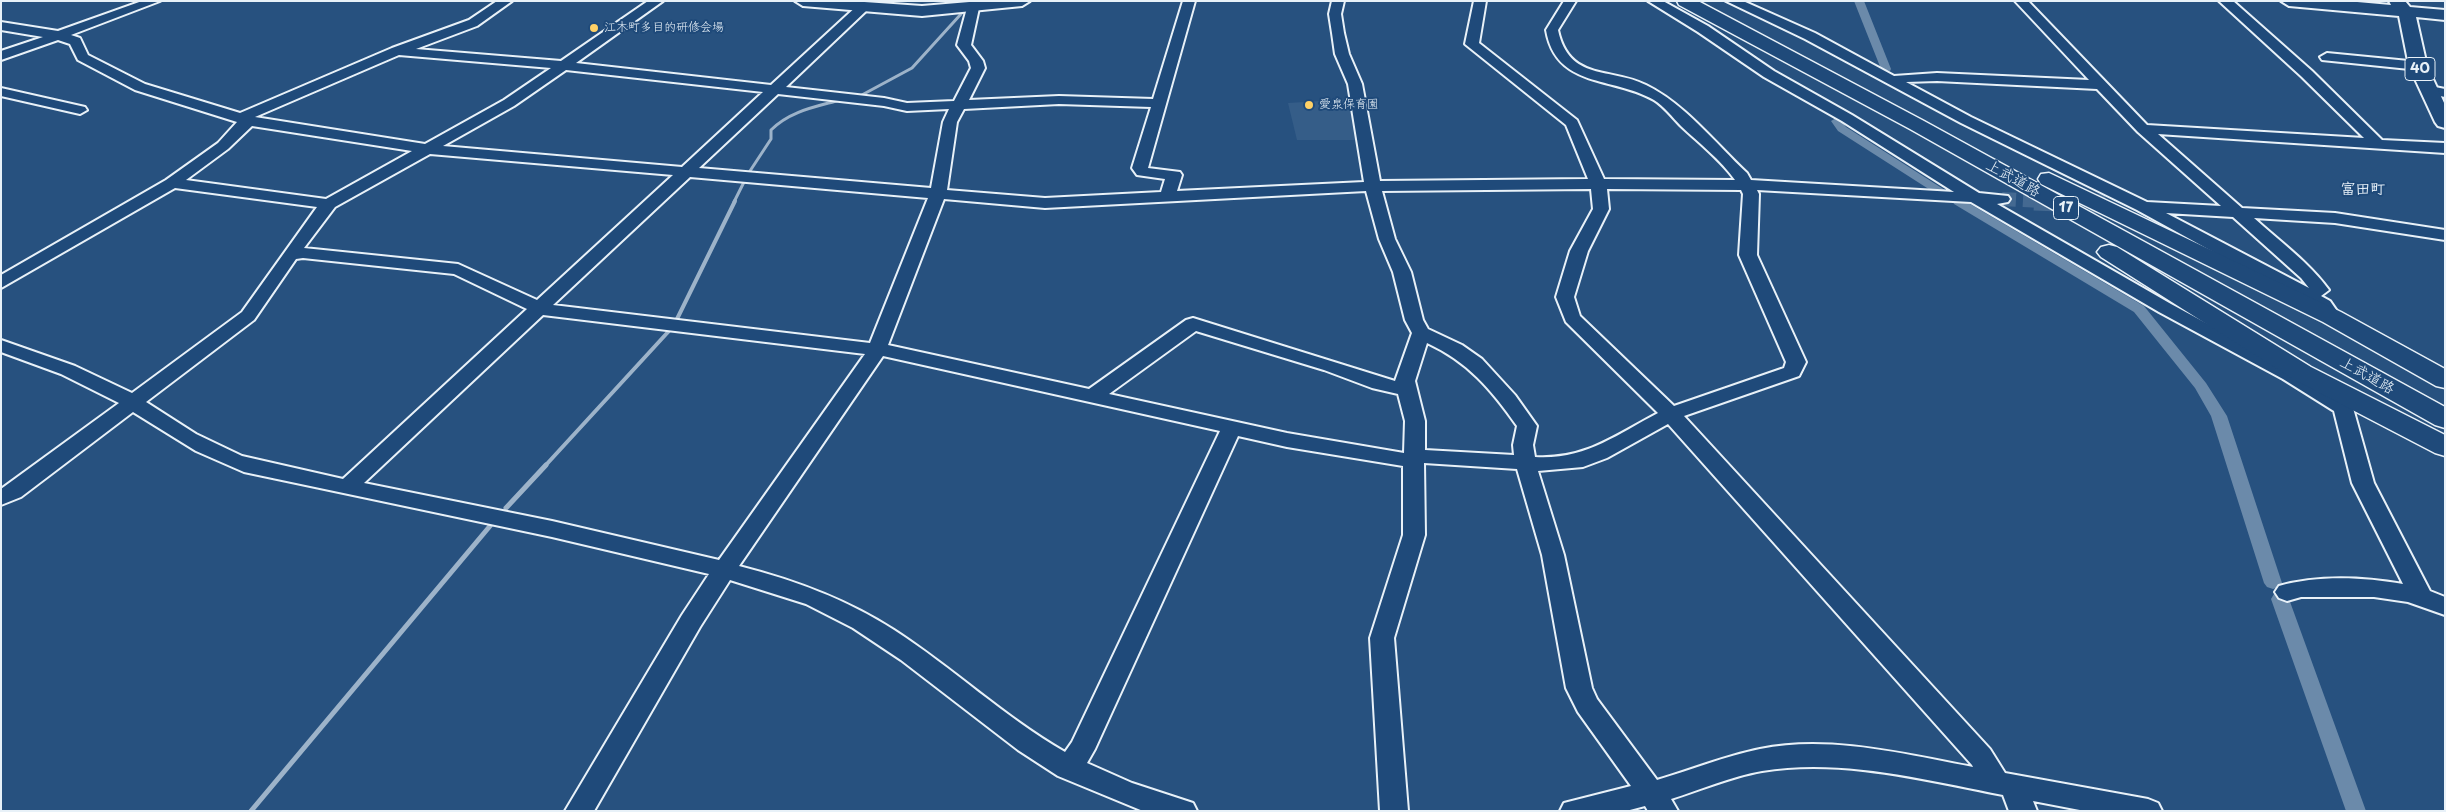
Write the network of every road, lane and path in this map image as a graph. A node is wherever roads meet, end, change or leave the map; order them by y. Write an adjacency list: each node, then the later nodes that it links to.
1 (154, 1): 23 (street)
2 (506, 1): 24 (street)
3 (657, 1): 27 (street)
4 (1022, 1): 18 (main road)
5 (1189, 1): 35 (street)
6 (1338, 1): 48 (street)
7 (1480, 1): 46 (street)
8 (1570, 1): 47 (street)
9 (1654, 1): 20 (street)
10 (1661, 1): 20 (street)
11 (1700, 1): 31 (highway, 上武道路 / 17)
12 (1732, 1): 29 (street)
13 (2021, 1): 30 (street)
14 (2225, 1): 41 (street)
15 (2289, 1): 19 (main road)
16 (810, 2): 17 (main road)
17 (859, 5): 18 (main road); 32 (street)
18 (980, 5): 36 (street)
19 (2402, 7): 21 (main road); 28 (main road, 40)
20 (1682, 8): 31 (highway, 上武道路 / 17); 51 (street)
21 (2445, 15)
22 (1, 26): 23 (street)
23 (57, 35): 25 (street); 38 (street)
24 (397, 52): 27 (street); 38 (street)
25 (1, 56)
26 (2327, 57): 28 (street)
27 (565, 65): 32 (street); 43 (street)
28 (2418, 66): 33 (main road, 40)
29 (1892, 80): 30 (street); 55 (street)
30 (2101, 85): 40 (street)
31 (1851, 86): 62 (highway, 17); 66 (highway, 17); 71 (highway, 上武道路 / 17); 73 (highway, 上武道路 / 17)
32 (773, 90): 36 (street); 44 (street)
33 (2437, 91): 39 (main road, 40)
34 (1, 92): 37 (street)
35 (1159, 103): 36 (street); 50 (street)
36 (958, 105): 49 (street)
37 (80, 110)
38 (245, 120): 43 (street); 45 (street)
39 (2445, 122)
40 (2143, 129): 41 (street); 56 (street)
41 (2378, 144): 42 (street)
42 (2445, 148)
43 (427, 149): 44 (street); 53 (street)
44 (686, 172): 49 (street); 61 (street)
45 (172, 183): 53 (street); 59 (street)
46 (1598, 184): 47 (street); 48 (street); 72 (street)
47 (1748, 185): 51 (street); 72 (street)
48 (1373, 186): 50 (street); 63 (street)
49 (938, 193): 50 (street); 65 (street)
50 (1168, 197)
51 (1974, 197): 52 (street); 66 (street)
52 (2002, 199)
53 (329, 204): 58 (street)
54 (2108, 204): 55 (street)
55 (2142, 207): 56 (street); 60 (street)
56 (2235, 211): 57 (street); 60 (street)
57 (2445, 235)
58 (292, 254): 61 (street); 70 (street)
59 (1, 282)
60 (2308, 296): 62 (street)
61 (540, 309): 65 (street); 78 (street)
62 (2332, 317): 67 (highway, 17)
63 (1421, 333): 68 (street); 77 (street)
64 (1, 346): 70 (street)
65 (877, 350): 69 (street); 80 (street)
66 (2295, 374): 75 (highway, 17); 82 (street)
67 (2445, 380)
68 (1406, 389): 69 (street); 76 (street)
69 (1094, 395): 74 (street)
70 (132, 402): 78 (street); 79 (street)
71 (2445, 405)
72 (1671, 414): 77 (street); 85 (street)
73 (2445, 419)
74 (1232, 427): 76 (street); 84 (street)
75 (2445, 447)
76 (1414, 458): 77 (street); 89 (street)
77 (1525, 462): 86 (street)
78 (348, 486): 80 (street)
79 (1, 498)
80 (724, 570): 84 (street); 87 (street)
81 (2287, 592): 82 (street)
82 (2421, 596): 83 (street)
83 (2445, 606)
84 (1068, 768): 88 (street)
85 (2004, 783): 86 (street); 91 (street); 92 (street)
86 (1658, 802): 90 (street)
87 (579, 811)
88 (1184, 811)
89 (1394, 811)
90 (1574, 811)
91 (2023, 811)
92 (2148, 811)

